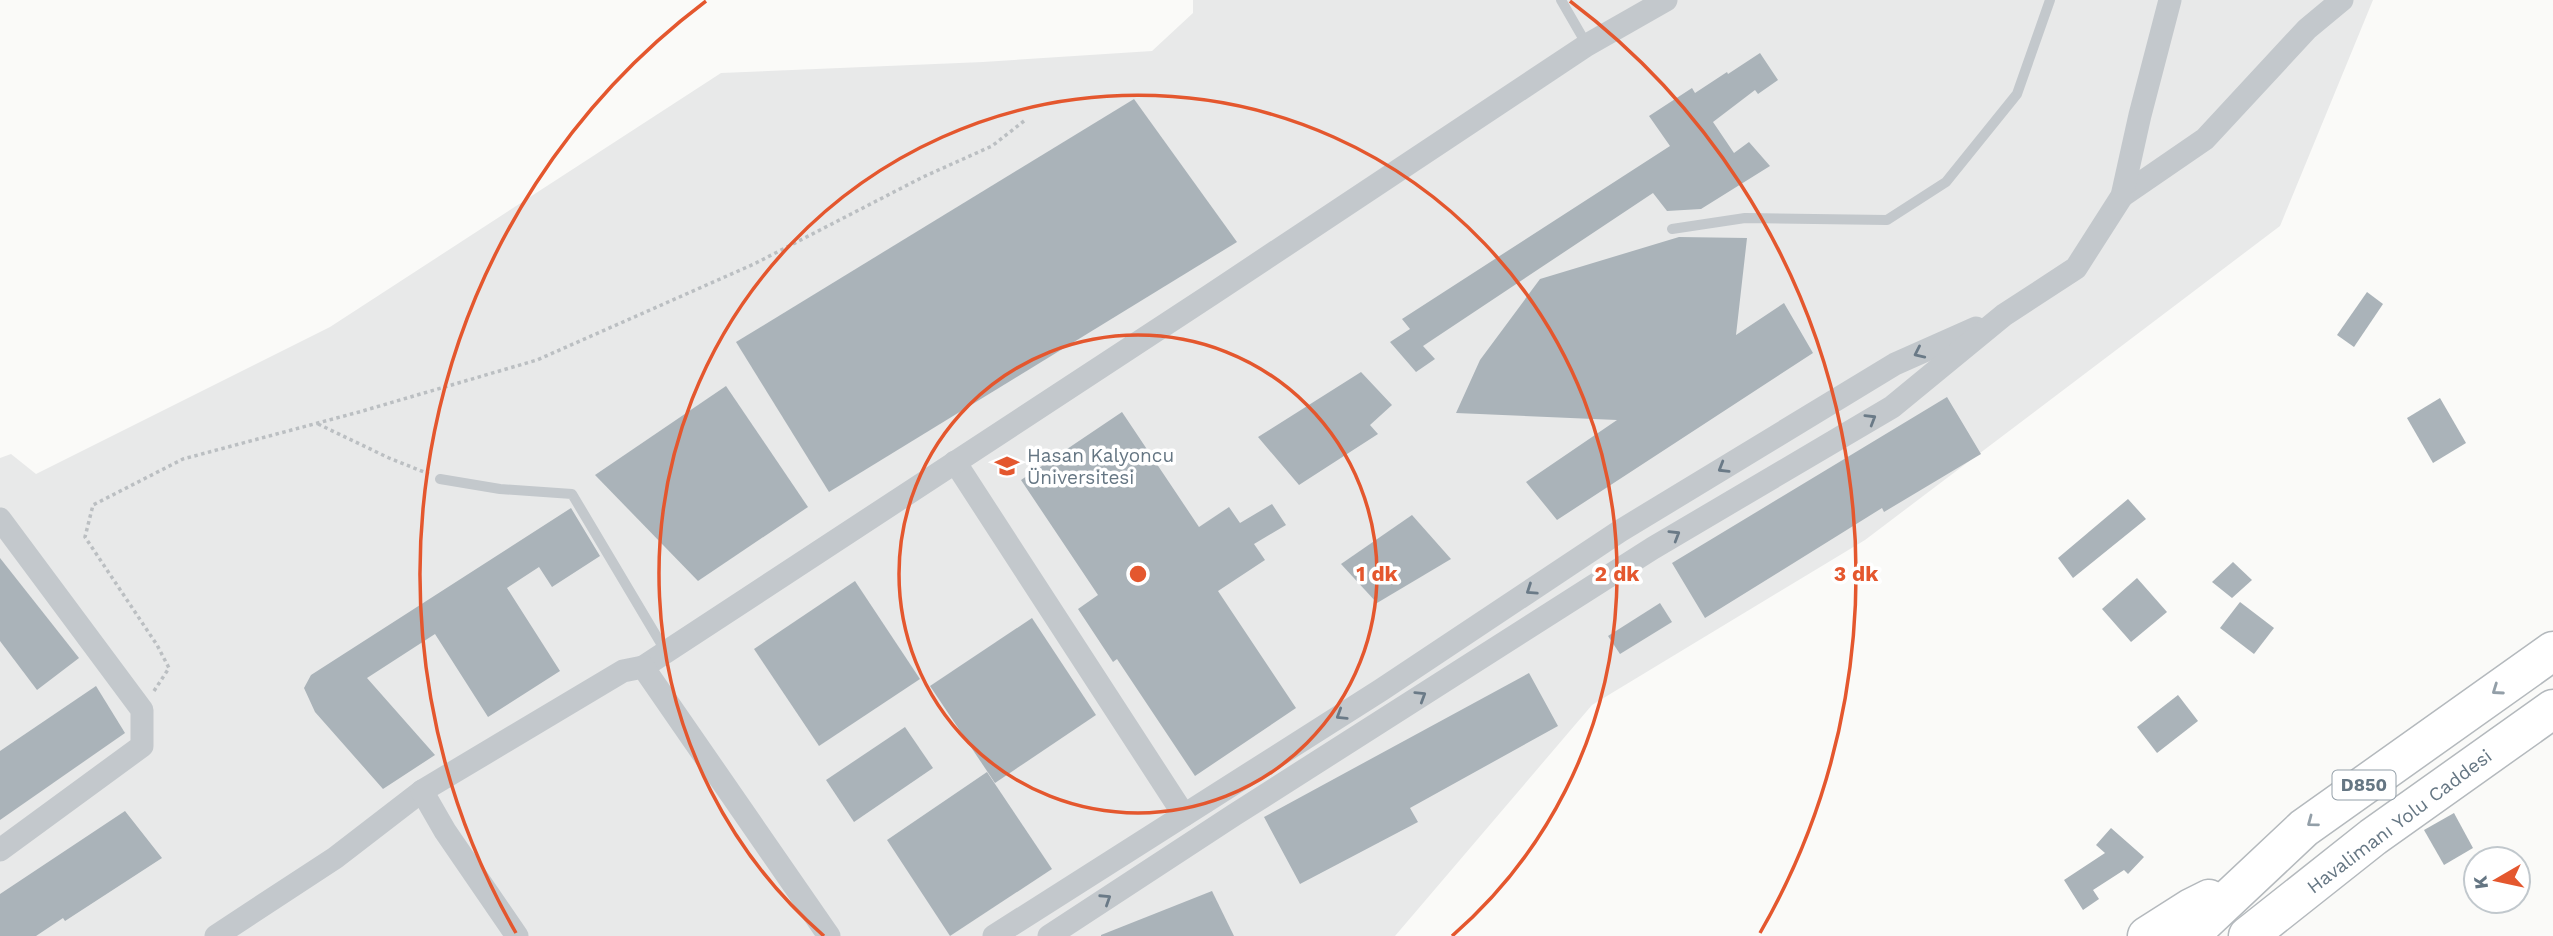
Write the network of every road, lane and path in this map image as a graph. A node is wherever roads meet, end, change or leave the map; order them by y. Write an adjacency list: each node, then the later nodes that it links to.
1 (1561, 0): 6 (lane)
2 (1666, 0): 6 (street)
3 (2050, 0): 9 (lane)
4 (2170, 0): 8 (street)
5 (2342, 0): 8 (street)
6 (1587, 45): 12 (street)
7 (1024, 121): 11 (path)
8 (2122, 196): 10 (street)
9 (1672, 229)
10 (2004, 315): 21 (street, one-way to 21); 29 (street, one-way to 10)
11 (317, 423): 13 (path); 19 (path)
12 (955, 462): 16 (street); 21 (street)
13 (440, 479): 16 (lane)
14 (0, 519): 19 (street)
15 (2553, 651): 23 (highway, D850, one-way to 23)
16 (666, 652): 17 (street)
17 (643, 667): 20 (street); 27 (street)
18 (2553, 709): 24 (highway, Havalimanı Yolu Caddesi / D850)
19 (142, 710): 22 (street)
20 (422, 791): 25 (street); 26 (street)
21 (1184, 815): 28 (street)
22 (0, 850)
23 (2243, 883): 30 (highway); 31 (highway, D850)
24 (2261, 930)
25 (216, 936)
26 (517, 936)
27 (829, 936)
28 (994, 936)
29 (1049, 936)
30 (2147, 936)
31 (2189, 936)

